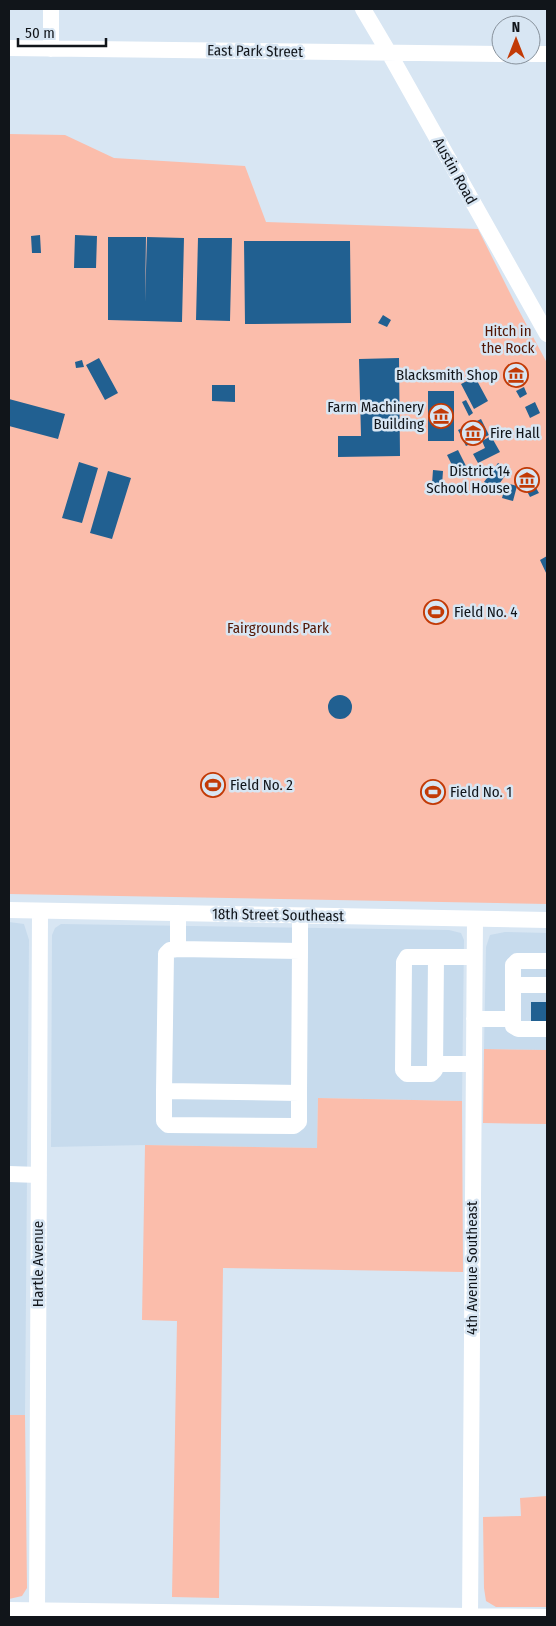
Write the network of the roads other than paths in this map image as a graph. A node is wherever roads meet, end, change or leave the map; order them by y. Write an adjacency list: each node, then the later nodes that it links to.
1 (51, 9): 4 (street)
2 (363, 9): 5 (street, Austin Road)
3 (9, 48): 4 (street, East Park Street)
4 (51, 49): 5 (street, East Park Street)
5 (390, 53): 6 (street, East Park Street); 7 (street, Austin Road)
6 (491, 54)
7 (547, 334)
8 (9, 910): 9 (street, 18th Street Southeast)
9 (40, 911): 10 (street, 18th Street Southeast); 29 (street, Hartle Avenue)
10 (178, 914): 11 (street, 18th Street Southeast); 14 (street)
11 (300, 916): 12 (street, 18th Street Southeast); 15 (street)
12 (475, 918): 13 (street, 18th Street Southeast); 17 (street, 4th Avenue Southeast)
13 (547, 920)
14 (178, 949): 15 (street); 26 (street)
15 (300, 951): 27 (street)
16 (436, 957): 17 (street); 24 (street); 24 (street)
17 (474, 957): 21 (street, 4th Avenue Southeast)
18 (547, 961): 19 (street)
19 (513, 985): 20 (street); 22 (street)
20 (547, 985)
21 (474, 1019): 22 (street); 25 (street, 4th Avenue Southeast)
22 (513, 1019): 23 (street)
23 (547, 1029)
24 (435, 1064): 25 (street)
25 (474, 1064): 32 (street, 4th Avenue Southeast)
26 (164, 1091): 27 (street); 27 (street)
27 (299, 1093)
28 (9, 1174): 29 (street)
29 (39, 1174): 31 (street, Hartle Avenue)
30 (9, 1610): 31 (street)
31 (37, 1614): 32 (street)
32 (470, 1617): 33 (street)
33 (547, 1617)

